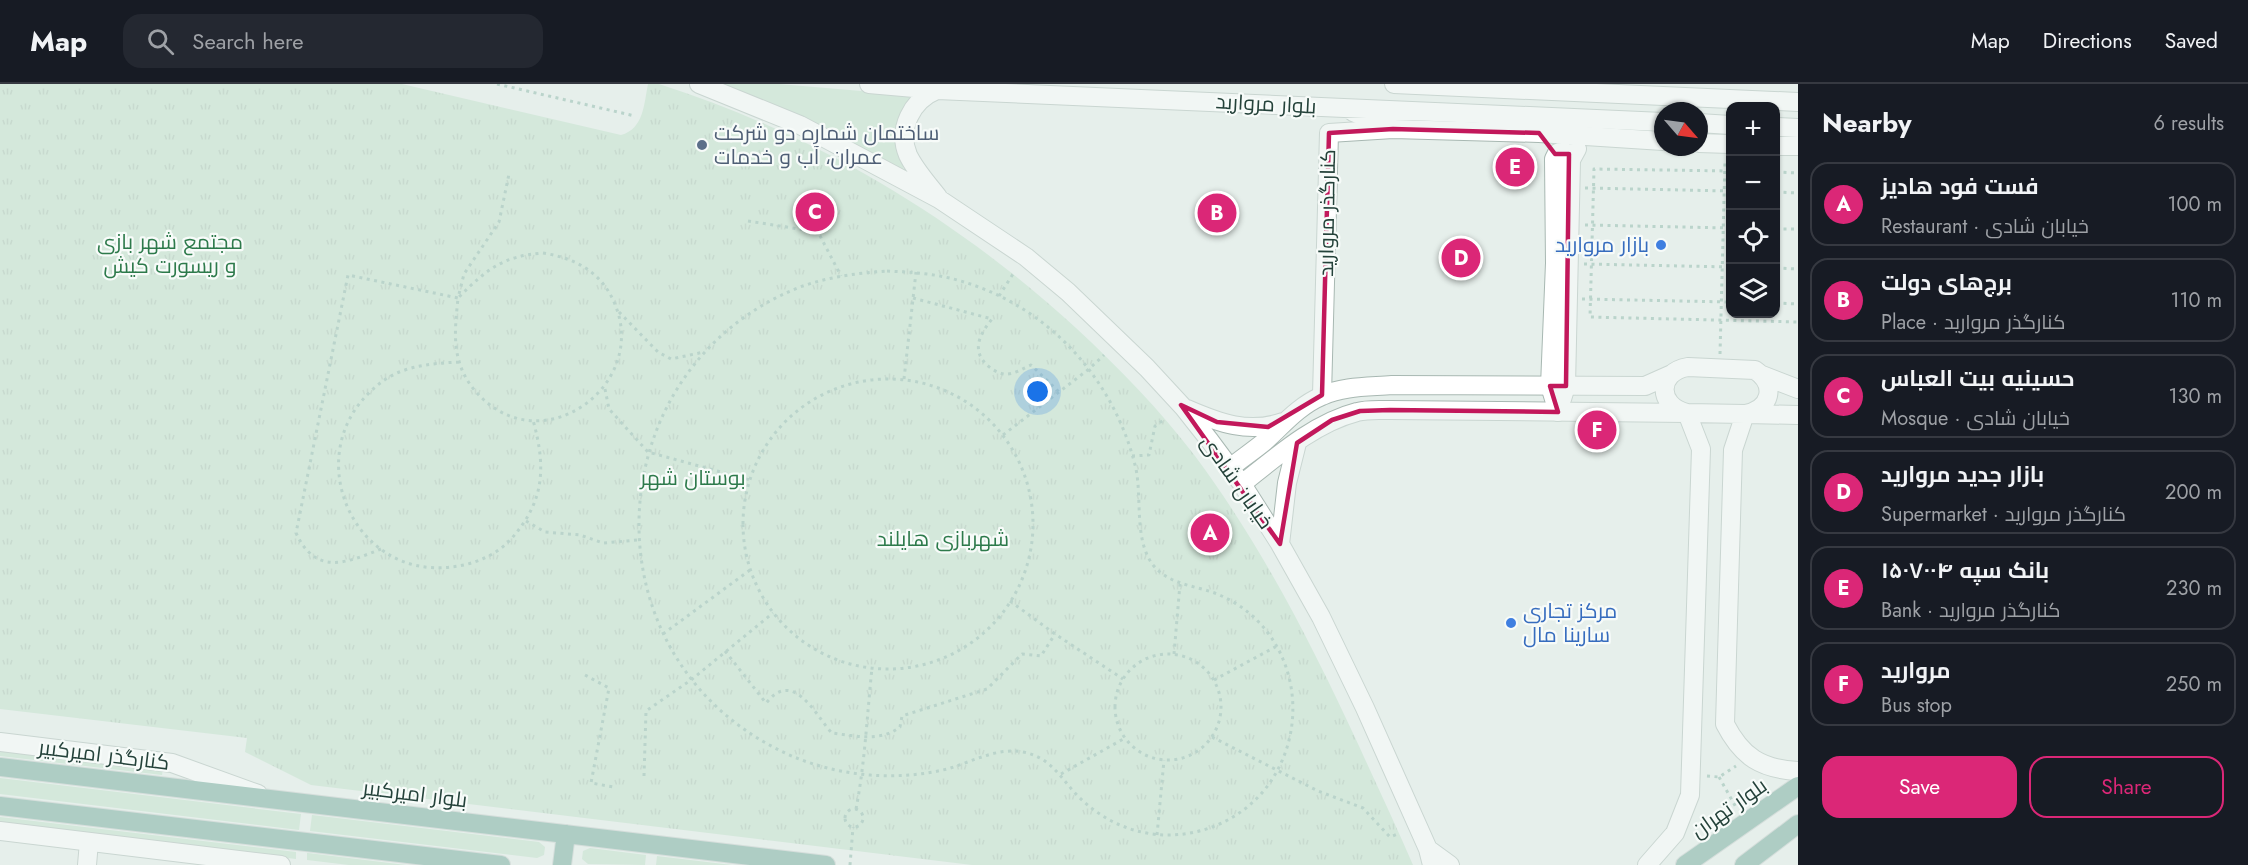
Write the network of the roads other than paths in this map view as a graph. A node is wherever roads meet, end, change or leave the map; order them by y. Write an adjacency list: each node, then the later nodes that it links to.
1 (699, 84): 24 (street, خیابان شادی)
2 (868, 84): 5 (street, بلوار مروارید)
3 (1394, 84): 4 (street)
4 (1450, 86): 7 (street); 9 (street)
5 (937, 90): 6 (street, بلوار مروارید); 24 (street, خیابان شادی)
6 (1113, 91): 8 (street, بلوار مروارید)
7 (1798, 102)
8 (1343, 108): 9 (street, بلوار مروارید); 15 (street)
9 (1448, 112): 10 (street, بلوار مروارید)
10 (1654, 122)
11 (1708, 124): 12 (street)
12 (1726, 125)
13 (1780, 127): 14 (street)
14 (1798, 128)
15 (1392, 129): 16 (street, کنارگذر مروارید); 29 (street, کنارگذر مروارید)
16 (1539, 133): 17 (street, کنارگذر مروارید); 23 (street)
17 (1587, 137): 18 (street, کنارگذر مروارید); 23 (street)
18 (1654, 141)
19 (1708, 143): 20 (street)
20 (1726, 144)
21 (1780, 146): 22 (street)
22 (1798, 146)
23 (1563, 160): 27 (street); 27 (street)
24 (939, 199): 30 (street, خیابان شادی)
25 (1672, 374): 26 (street); 27 (street); 32 (street)
26 (1762, 375): 28 (street); 33 (street)
27 (1558, 386): 29 (street); 31 (street)
28 (1798, 389)
29 (1322, 395): 35 (street)
30 (1181, 405): 35 (street); 39 (street, خیابان شادی)
31 (1558, 412): 32 (street); 37 (street)
32 (1687, 413): 33 (street); 59 (street)
33 (1745, 414): 34 (street); 44 (street)
34 (1798, 415)
35 (1283, 422): 36 (street)
36 (1264, 442): 38 (street); 39 (street)
37 (1297, 443): 38 (street); 41 (street)
38 (1274, 459): 40 (street)
39 (1230, 468): 40 (street, خیابان شادی)
40 (1242, 484): 41 (street, خیابان شادی)
41 (1280, 544): 52 (street, خیابان شادی)
42 (0, 742): 46 (street, کنارگذر امیرکبیر)
43 (0, 767): 46 (main road, بلوار امیرکبیر)
44 (1798, 771)
45 (1798, 786): 60 (main road, بلوار تهران)
46 (274, 800): 50 (main road, بلوار امیرکبیر)
47 (0, 806): 55 (main road)
48 (1798, 824): 61 (main road)
49 (0, 831): 51 (street)
50 (566, 834): 56 (main road); 57 (main road, بلوار امیرکبیر)
51 (88, 842): 53 (street); 54 (street)
52 (1430, 857): 58 (street, خیابان شادی)
53 (87, 865)
54 (282, 865)
55 (501, 865)
56 (562, 865)
57 (826, 865)
58 (1450, 865)
59 (1647, 865)
60 (1685, 865)
61 (1744, 865)

